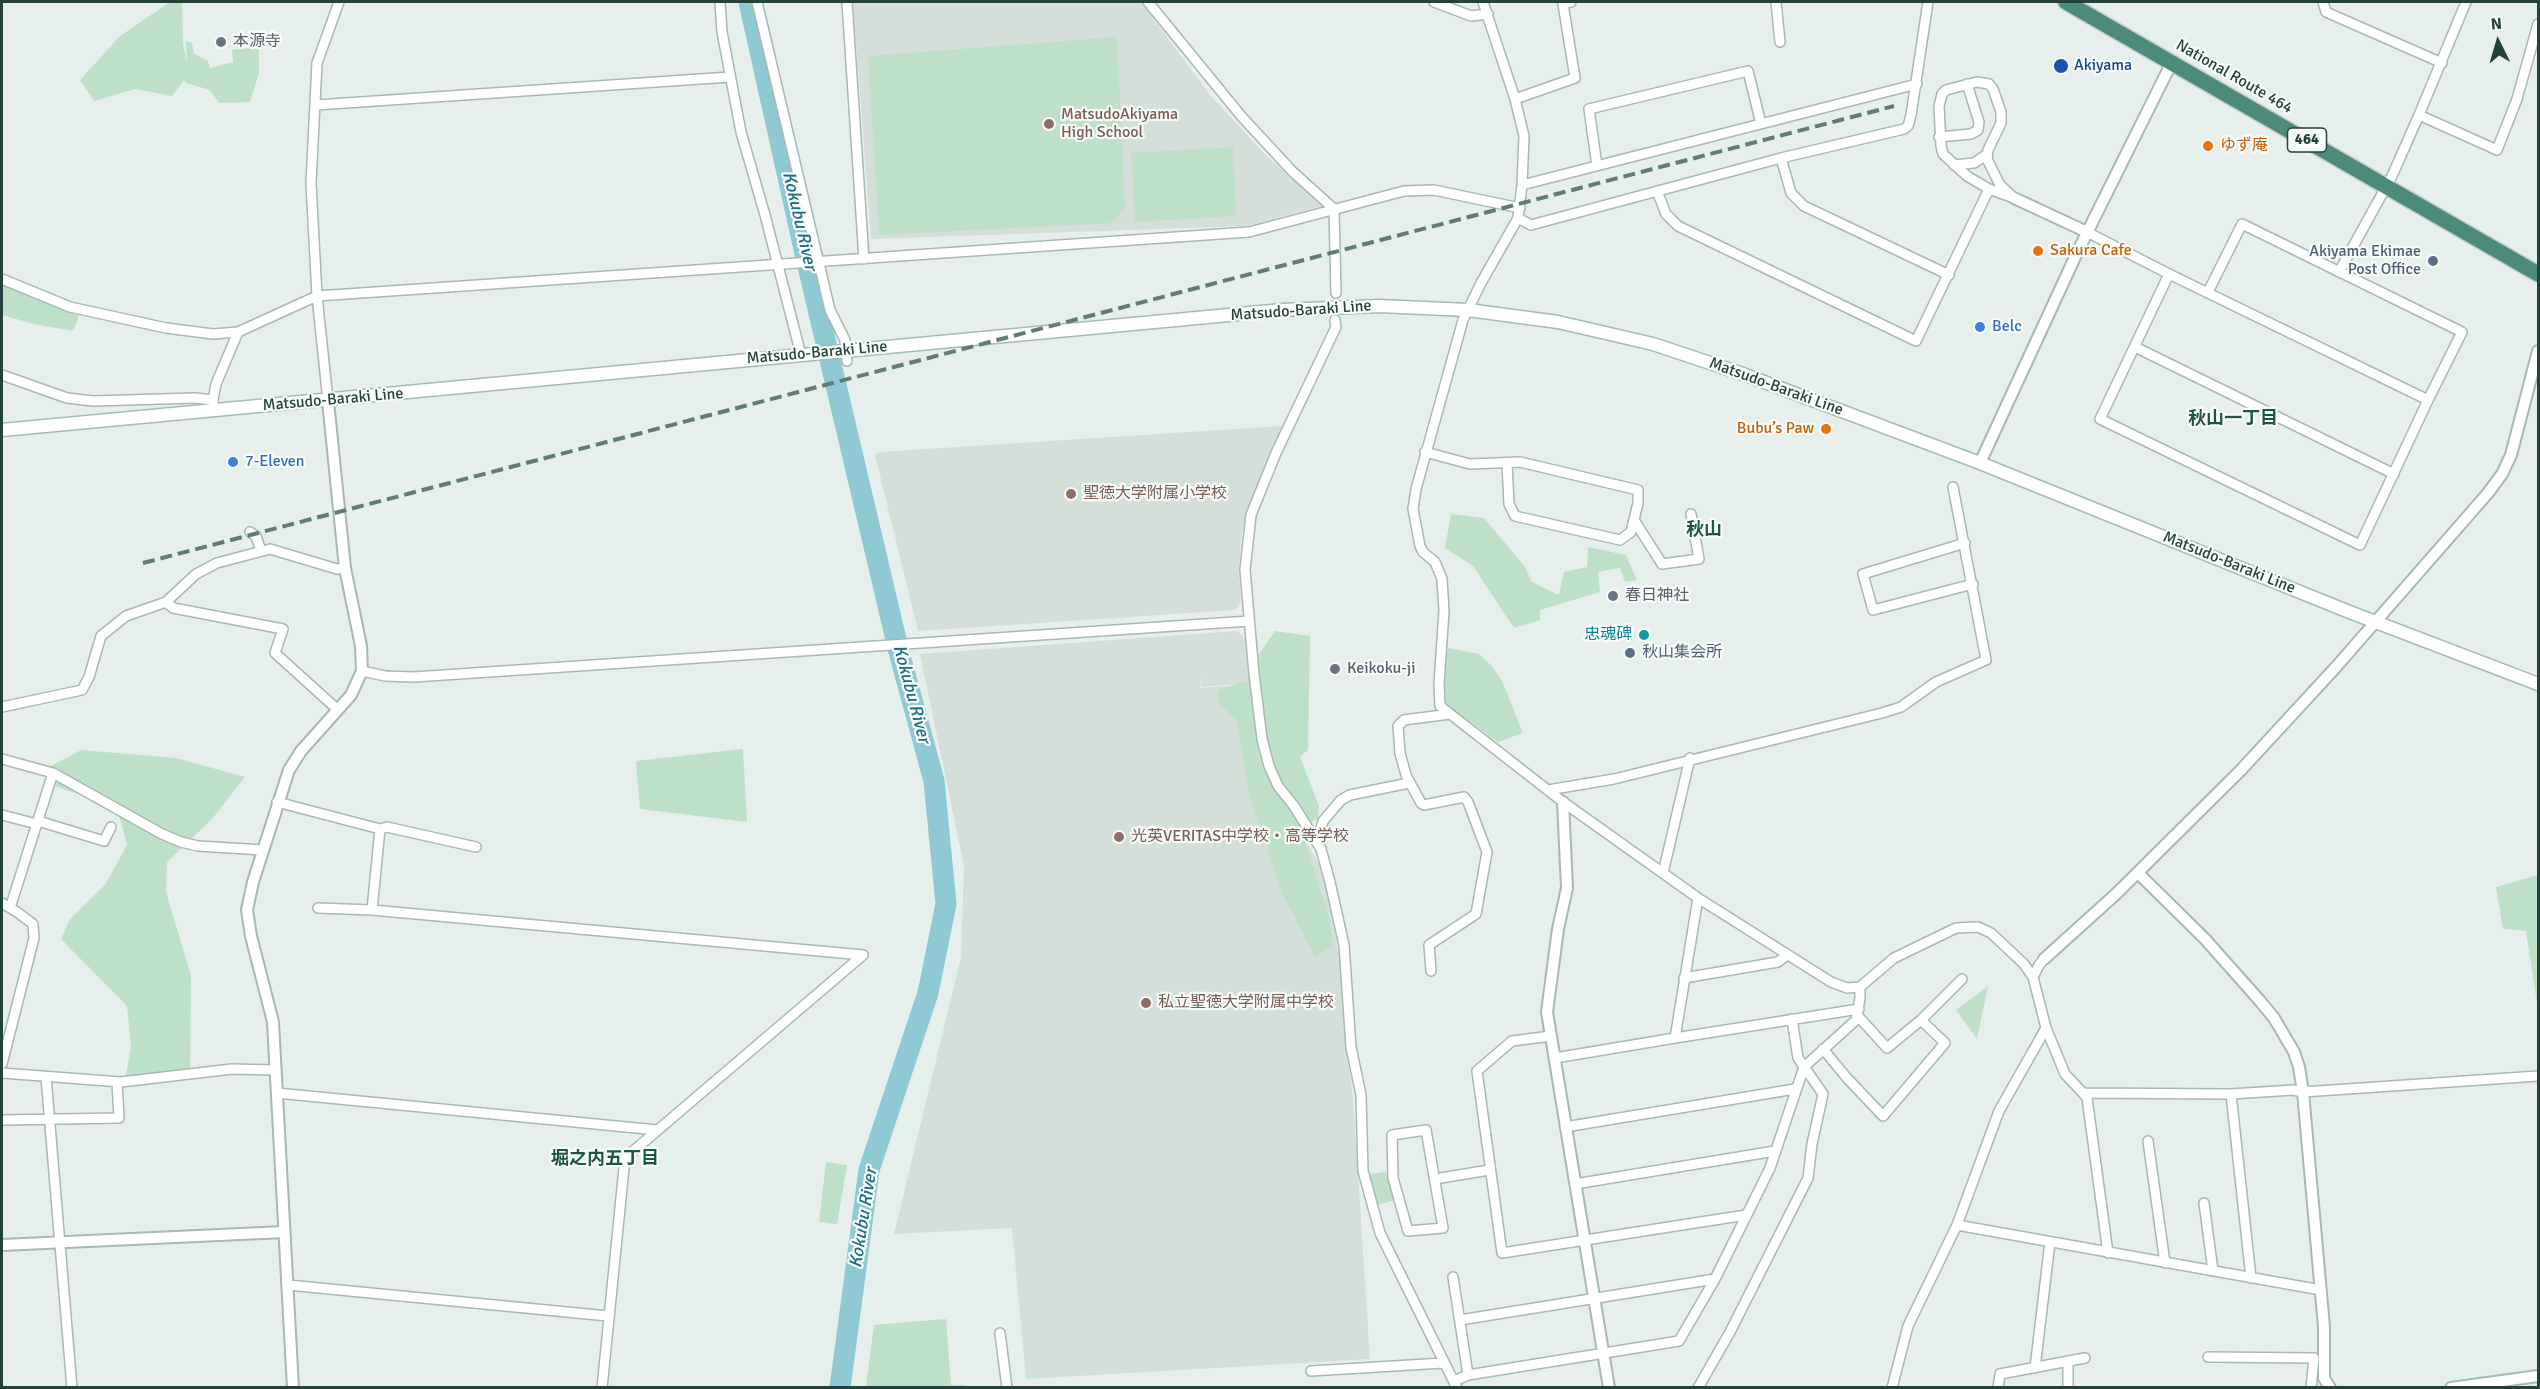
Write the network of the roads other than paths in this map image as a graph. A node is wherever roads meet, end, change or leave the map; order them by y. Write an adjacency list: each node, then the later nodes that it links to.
1 (339, 2): 24 (street)
2 (720, 2): 20 (street)
3 (757, 2): 41 (street)
4 (847, 2): 40 (street)
5 (1148, 2): 37 (street)
6 (1434, 2): 14 (street)
7 (1483, 2): 14 (street)
8 (1565, 2): 23 (street)
9 (1776, 2): 16 (street)
10 (1928, 2): 21 (street)
11 (2066, 2): 18 (highway, National Route 464 / 464)
12 (2323, 2): 19 (street)
13 (2466, 2): 19 (street)
14 (1488, 14): 23 (street)
15 (2538, 24): 17 (street)
16 (1780, 42)
17 (2536, 46): 25 (street)
18 (2172, 62): 33 (highway, National Route 464 / 464); 39 (street)
19 (2442, 63): 25 (street)
20 (730, 77): 24 (street); 42 (street)
21 (1917, 84): 26 (street); 29 (street)
22 (1967, 84): 27 (street); 27 (street); 28 (street)
23 (1515, 99): 32 (street)
24 (316, 105): 50 (street)
25 (2419, 115): 33 (street)
26 (1761, 124): 31 (street); 31 (street)
27 (1939, 137): 30 (street)
28 (1986, 155): 30 (street); 36 (street)
29 (1781, 158): 35 (street); 46 (street)
30 (1954, 165): 34 (street)
31 (1597, 166): 32 (street)
32 (1522, 185): 38 (street)
33 (2386, 186): 43 (street); 45 (highway, National Route 464 / 464)
34 (1989, 189): 36 (street); 46 (street)
35 (1657, 190): 38 (street); 46 (street)
36 (2014, 198): 39 (street)
37 (1334, 209): 38 (street); 40 (street); 49 (street)
38 (1519, 213): 51 (street)
39 (2087, 232): 44 (street); 65 (street)
40 (864, 259): 41 (street)
41 (820, 263): 42 (street); 57 (street)
42 (777, 266): 50 (street); 56 (street)
43 (2338, 272): 48 (street); 59 (street)
44 (2169, 274): 48 (street); 54 (street)
45 (2538, 274)
46 (1948, 275)
47 (2, 279): 53 (street)
48 (2208, 292): 59 (street)
49 (1336, 293)
50 (317, 296): 53 (street); 60 (street)
51 (1468, 310): 57 (main road, Matsudo-Baraki Line); 63 (street); 65 (main road, Matsudo-Baraki Line)
52 (1335, 320): 76 (street)
53 (238, 332): 61 (street)
54 (2135, 347): 66 (street); 66 (street)
55 (2538, 351): 77 (street)
56 (801, 355): 57 (main road, Matsudo-Baraki Line); 60 (main road, Matsudo-Baraki Line)
57 (847, 356)
58 (2, 375): 61 (street)
59 (2428, 400): 66 (street)
60 (328, 401): 61 (main road, Matsudo-Baraki Line); 73 (street)
61 (213, 406): 62 (main road, Matsudo-Baraki Line)
62 (2, 430)
63 (1425, 452): 64 (street); 82 (street)
64 (1508, 463): 69 (street); 69 (street)
65 (1980, 463): 77 (main road, Matsudo-Baraki Line)
66 (2394, 474)
67 (1953, 487): 71 (street)
68 (1691, 514): 69 (street)
69 (1634, 520)
70 (250, 532): 72 (street)
71 (1965, 543): 74 (street); 74 (street)
72 (261, 551): 73 (street); 75 (street)
73 (345, 568): 78 (street)
74 (1973, 584): 83 (street)
75 (166, 602): 80 (street); 81 (street)
76 (1249, 621): 78 (street); 94 (street)
77 (2375, 622): 79 (main road, Matsudo-Baraki Line); 98 (street)
78 (362, 671): 81 (street)
79 (2538, 684)
80 (2, 706)
81 (338, 710): 88 (street)
82 (1450, 714): 86 (street); 87 (street)
83 (1690, 758): 87 (street); 97 (street)
84 (2, 759): 85 (street)
85 (53, 773): 91 (street); 96 (street)
86 (1409, 783): 94 (street); 105 (street)
87 (1548, 790): 89 (street)
88 (277, 802): 93 (street); 96 (street)
89 (1563, 802): 97 (street); 114 (street)
90 (2, 815): 91 (street)
91 (37, 823): 92 (street); 100 (street)
92 (111, 827)
93 (380, 829): 95 (street); 102 (street)
94 (1317, 842): 164 (street)
95 (476, 847)
96 (263, 850): 120 (street)
97 (1663, 873): 99 (street)
98 (2138, 873): 104 (street); 126 (street)
99 (1698, 898): 103 (street); 107 (street)
100 (6, 905): 118 (street)
101 (318, 908): 102 (street)
102 (372, 910): 133 (street)
103 (1787, 955): 107 (street); 109 (street)
104 (2044, 959): 106 (street)
105 (1431, 971)
106 (2033, 977): 109 (street); 113 (street)
107 (1684, 978): 115 (street)
108 (1962, 979): 112 (street)
109 (1860, 987): 110 (street)
110 (1858, 1012): 111 (street); 112 (street); 116 (street)
111 (1792, 1019): 115 (street); 119 (street)
112 (1921, 1020): 116 (street)
113 (2046, 1028): 128 (street); 141 (street)
114 (1551, 1036): 117 (street); 136 (street)
115 (1675, 1038): 117 (street)
116 (1823, 1049): 119 (street)
117 (1555, 1058): 132 (street)
118 (2, 1064)
119 (1804, 1067): 125 (street); 175 (street)
120 (276, 1070): 124 (street); 127 (street)
121 (2, 1073): 123 (street)
122 (2538, 1076): 126 (street)
123 (46, 1077): 124 (street); 130 (street)
124 (117, 1082): 130 (street)
125 (1795, 1089): 132 (street); 135 (street)
126 (2303, 1092): 129 (street); 154 (street)
127 (277, 1093): 133 (street); 142 (street)
128 (2083, 1093): 129 (street); 147 (street)
129 (2231, 1094): 151 (street)
130 (49, 1118): 131 (street); 144 (street)
131 (2, 1120)
132 (1565, 1127): 138 (street)
133 (657, 1130): 156 (street)
134 (2148, 1141): 148 (street)
135 (1775, 1151): 138 (street); 140 (street)
136 (1489, 1170): 137 (street); 143 (street)
137 (1435, 1179): 137 (street)
138 (1575, 1184): 143 (street)
139 (2204, 1203): 149 (street)
140 (1746, 1215): 143 (street); 152 (street)
141 (1957, 1225): 145 (street); 176 (street)
142 (284, 1232): 144 (street); 153 (street)
143 (1584, 1241): 155 (street)
144 (60, 1242): 146 (street); 170 (street)
145 (2050, 1242): 147 (street); 165 (street)
146 (2, 1245)
147 (2108, 1252): 148 (street)
148 (2165, 1263): 149 (street)
149 (2213, 1272): 151 (street)
150 (1453, 1276): 157 (street)
151 (2251, 1278): 154 (street)
152 (1715, 1279): 155 (street); 159 (street)
153 (288, 1285): 156 (street); 171 (street)
154 (2321, 1290): 162 (street)
155 (1594, 1298): 157 (street); 159 (street)
156 (608, 1316): 172 (street)
157 (1460, 1320): 167 (street)
158 (1000, 1333): 173 (street)
159 (1603, 1354): 167 (street); 174 (street)
160 (2208, 1357): 162 (street)
161 (2085, 1358): 163 (street)
162 (2318, 1358): 179 (street); 180 (street)
163 (2068, 1361): 165 (street); 178 (street)
164 (1443, 1363): 166 (street); 169 (street)
165 (2036, 1368): 177 (street)
166 (1311, 1371)
167 (1468, 1375): 169 (street)
168 (2538, 1376): 181 (street)
169 (1455, 1384)
170 (72, 1388)
171 (293, 1388)
172 (602, 1388)
173 (1007, 1388)
174 (1609, 1388)
175 (1698, 1388)
176 (1892, 1388)
177 (1998, 1388)
178 (2068, 1388)
179 (2311, 1388)
180 (2330, 1388)
181 (2451, 1388)

